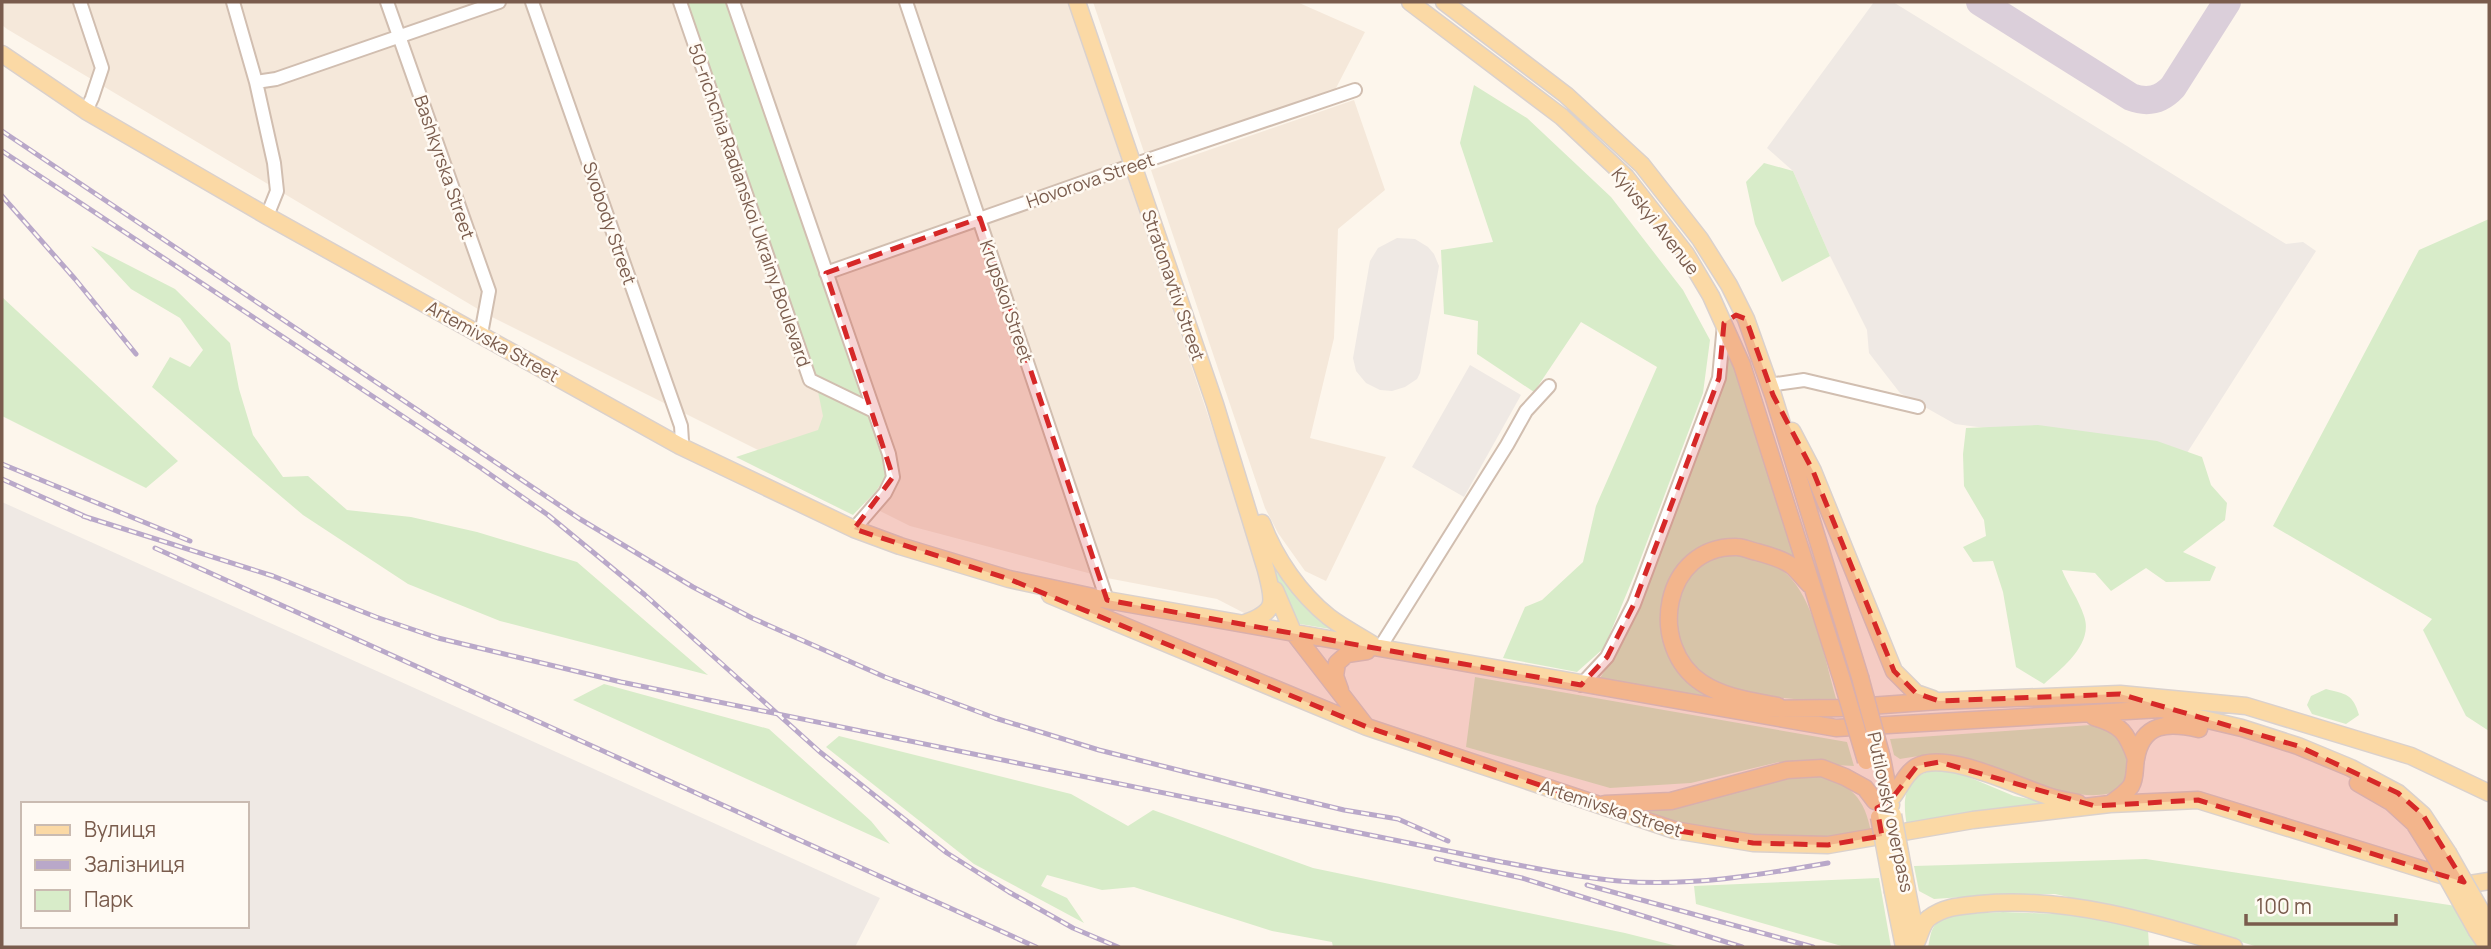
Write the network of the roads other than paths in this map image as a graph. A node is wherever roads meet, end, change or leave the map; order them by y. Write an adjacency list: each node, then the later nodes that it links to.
1 (80, 2): 20 (street)
2 (233, 2): 17 (street)
3 (387, 2): 12 (street, Bashkyrska Street)
4 (499, 2): 12 (street)
5 (532, 2): 35 (street, Svobody Street)
6 (680, 2): 34 (street, 50-richchia Radianskoi Ukrainy Boulevard)
7 (733, 2): 24 (street)
8 (906, 2): 23 (street, Krupskoi Street)
9 (1077, 2): 21 (main road, Stratonavtiv Street)
10 (1410, 2): 15 (main road, Kyivskyi Avenue)
11 (1444, 2): 13 (main road, Kyivskyi Avenue)
12 (398, 36): 17 (street); 29 (street, Bashkyrska Street)
13 (1492, 37): 15 (main road); 16 (main road, Kyivskyi Avenue)
14 (2, 54): 20 (main road, Artemivska Street)
15 (1484, 59): 18 (main road, Kyivskyi Avenue)
16 (1530, 66): 18 (main road); 25 (main road, Kyivskyi Avenue)
17 (256, 82): 22 (street)
18 (1516, 83): 26 (main road, Kyivskyi Avenue)
19 (1355, 90): 21 (street, Hovorova Street)
20 (86, 111): 22 (main road, Artemivska Street)
21 (1133, 165): 23 (street, Hovorova Street); 32 (main road, Stratonavtiv Street)
22 (267, 216): 29 (main road, Artemivska Street)
23 (980, 218): 24 (street, Hovorova Street); 40 (street, Krupskoi Street)
24 (826, 273): 34 (street)
25 (1729, 285): 26 (main road); 27 (main road, Kyivskyi Avenue)
26 (1711, 296): 28 (main road, Kyivskyi Avenue)
27 (1746, 319): 28 (main road); 31 (main road, Kyivskyi Avenue)
28 (1724, 323): 39 (main road, Kyivskyi Avenue); 46 (street)
29 (481, 334): 35 (main road, Artemivska Street)
30 (1549, 386): 43 (street)
31 (1771, 390): 33 (street); 44 (main road, Kyivskyi Avenue); 49 (main road)
32 (1215, 404): 37 (main road, Stratonavtiv Street); 43 (main road)
33 (1918, 407)
34 (874, 411): 36 (street)
35 (680, 446): 36 (main road, Artemivska Street)
36 (854, 529): 38 (main road, Artemivska Street)
37 (1266, 570): 41 (main road); 42 (main road)
38 (1009, 579): 40 (main road, Artemivska Street); 54 (main road, Artemivska Street)
39 (1812, 588): 45 (main road, Kyivskyi Avenue); 51 (main road)
40 (1107, 600): 41 (main road, Artemivska Street)
41 (1245, 624): 42 (main road, Artemivska Street)
42 (1293, 632): 43 (main road, Artemivska Street); 47 (main road)
43 (1380, 649): 46 (main road, Artemivska Street); 47 (main road)
44 (1860, 677): 57 (main road, Putilovsky overpass, bridge)
45 (1842, 680): 57 (main road, Putilovsky overpass, bridge)
46 (1581, 685): 50 (main road, Artemivska Street)
47 (1340, 692): 54 (main road)
48 (2120, 694): 49 (main road); 52 (main road); 58 (main road)
49 (1939, 701): 51 (main road)
50 (1718, 709): 51 (main road); 53 (main road, Artemivska Street)
51 (1791, 709)
52 (2161, 709): 53 (main road, Artemivska Street); 55 (main road, Artemivska Street)
53 (2089, 715): 56 (main road)
54 (1367, 727): 59 (main road, Artemivska Street)
55 (2241, 732): 56 (main road); 63 (main road, bridge)
56 (2136, 759): 60 (main road)
57 (1874, 760): 61 (main road, Putilovsky overpass)
58 (2489, 793)
59 (1595, 804): 60 (main road, Artemivska Street); 61 (main road)
60 (2103, 805): 61 (main road); 62 (main road)
61 (1884, 808): 64 (main road, Putilovsky overpass, bridge)
62 (2489, 881)
63 (2485, 928): 66 (main road)
64 (1911, 945): 65 (main road)
65 (2234, 947)
66 (2488, 947)

